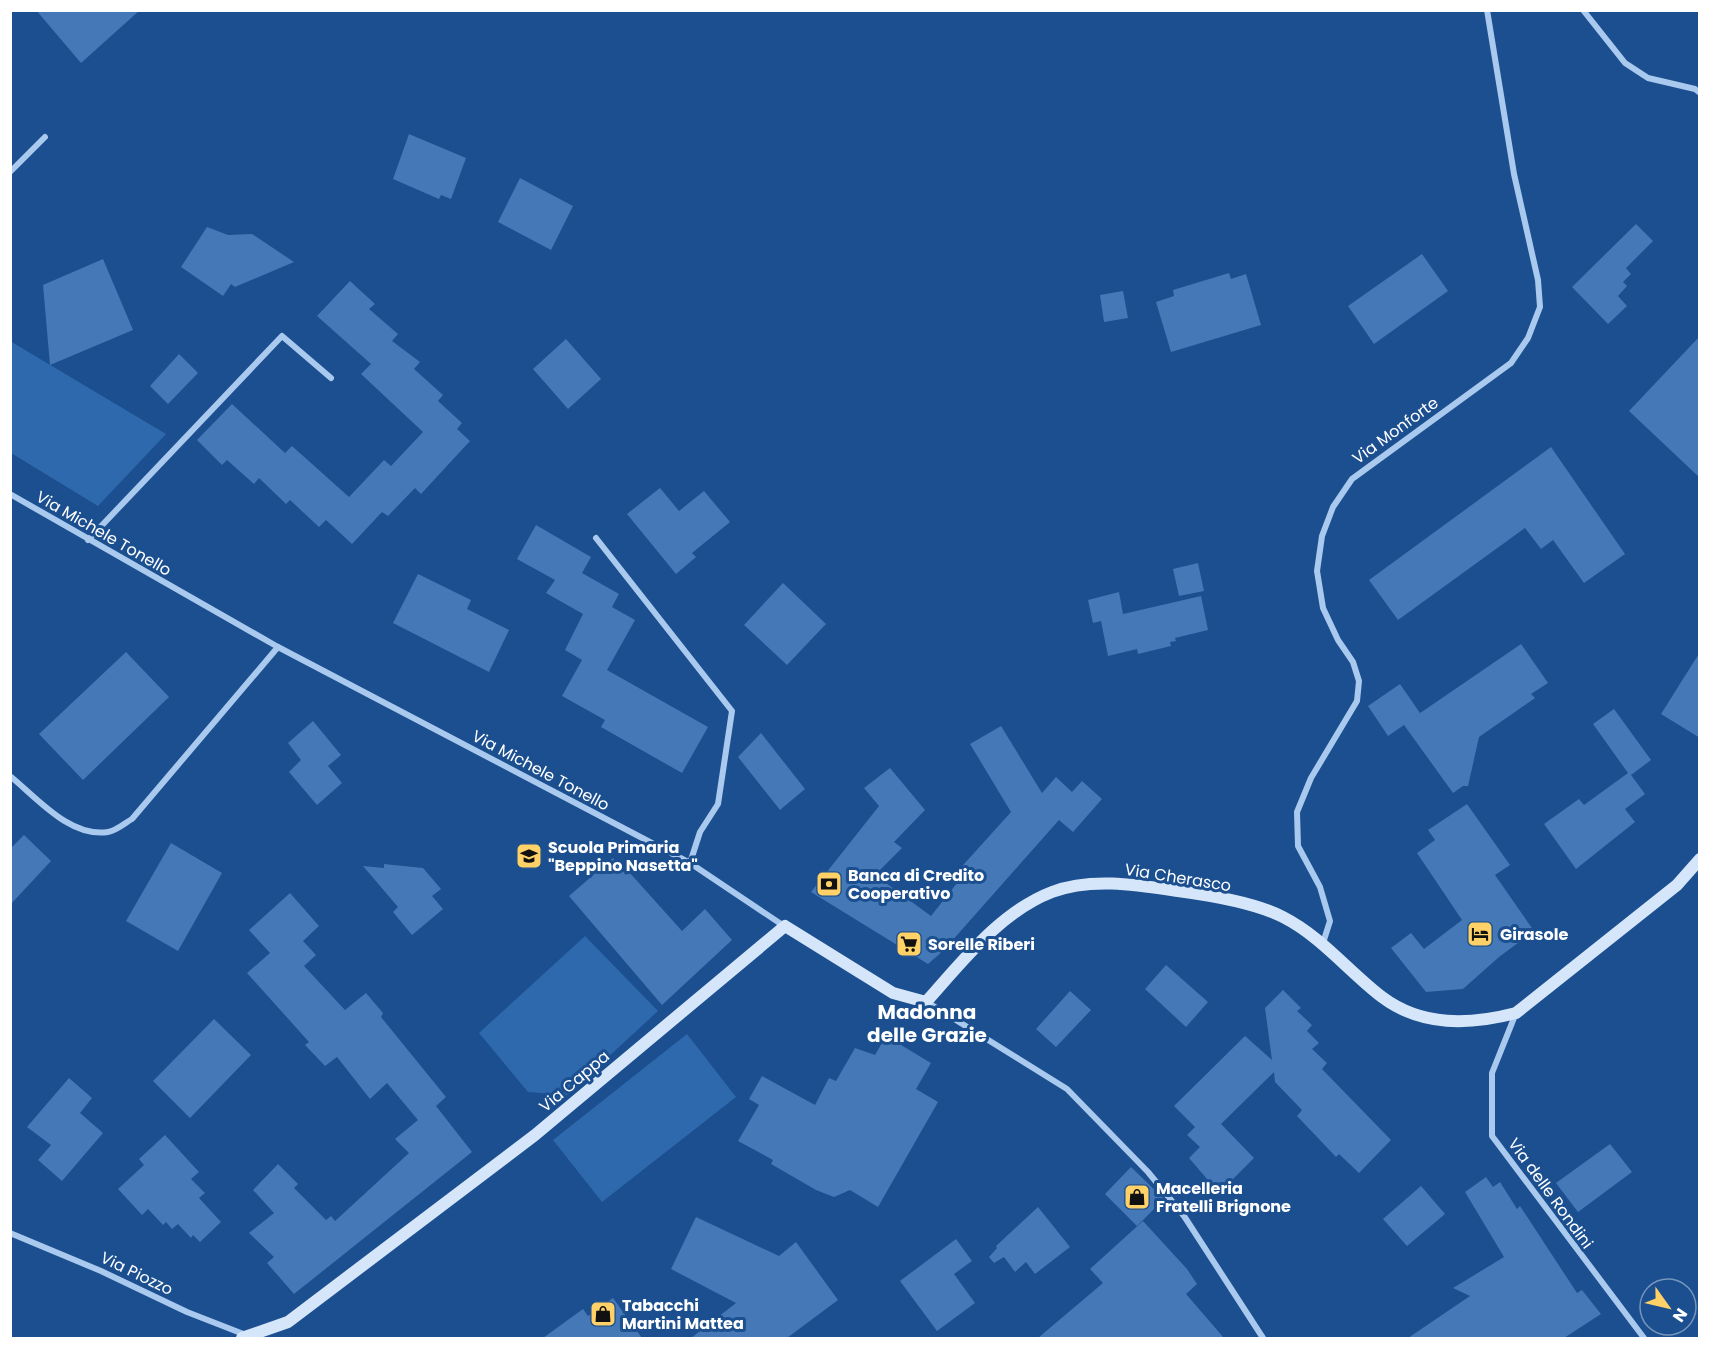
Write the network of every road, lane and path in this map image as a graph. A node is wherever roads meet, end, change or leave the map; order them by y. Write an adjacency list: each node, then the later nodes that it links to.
1 (1487, 10): 15 (street, Via Monforte)
2 (1583, 10): 3 (street)
3 (1700, 93)
4 (45, 137): 5 (street)
5 (10, 171)
6 (331, 378): 9 (street)
7 (10, 495): 9 (street, Via Michele Tonello)
8 (596, 538): 13 (street)
9 (88, 540): 10 (street, Via Michele Tonello)
10 (278, 647): 11 (street); 13 (street, Via Michele Tonello)
11 (10, 776)
12 (1700, 859): 17 (street, Via Cherasco)
13 (690, 863): 14 (street, Via Michele Tonello)
14 (785, 926): 16 (street); 19 (street, Via Cappa)
15 (1323, 943): 16 (street, Via Cherasco); 17 (street, Via Cherasco)
16 (926, 1002): 20 (street)
17 (1516, 1012): 21 (street, Via delle Rondini)
18 (10, 1233): 19 (street, Via Piozzo)
19 (247, 1338)
20 (1263, 1338)
21 (1644, 1338)

